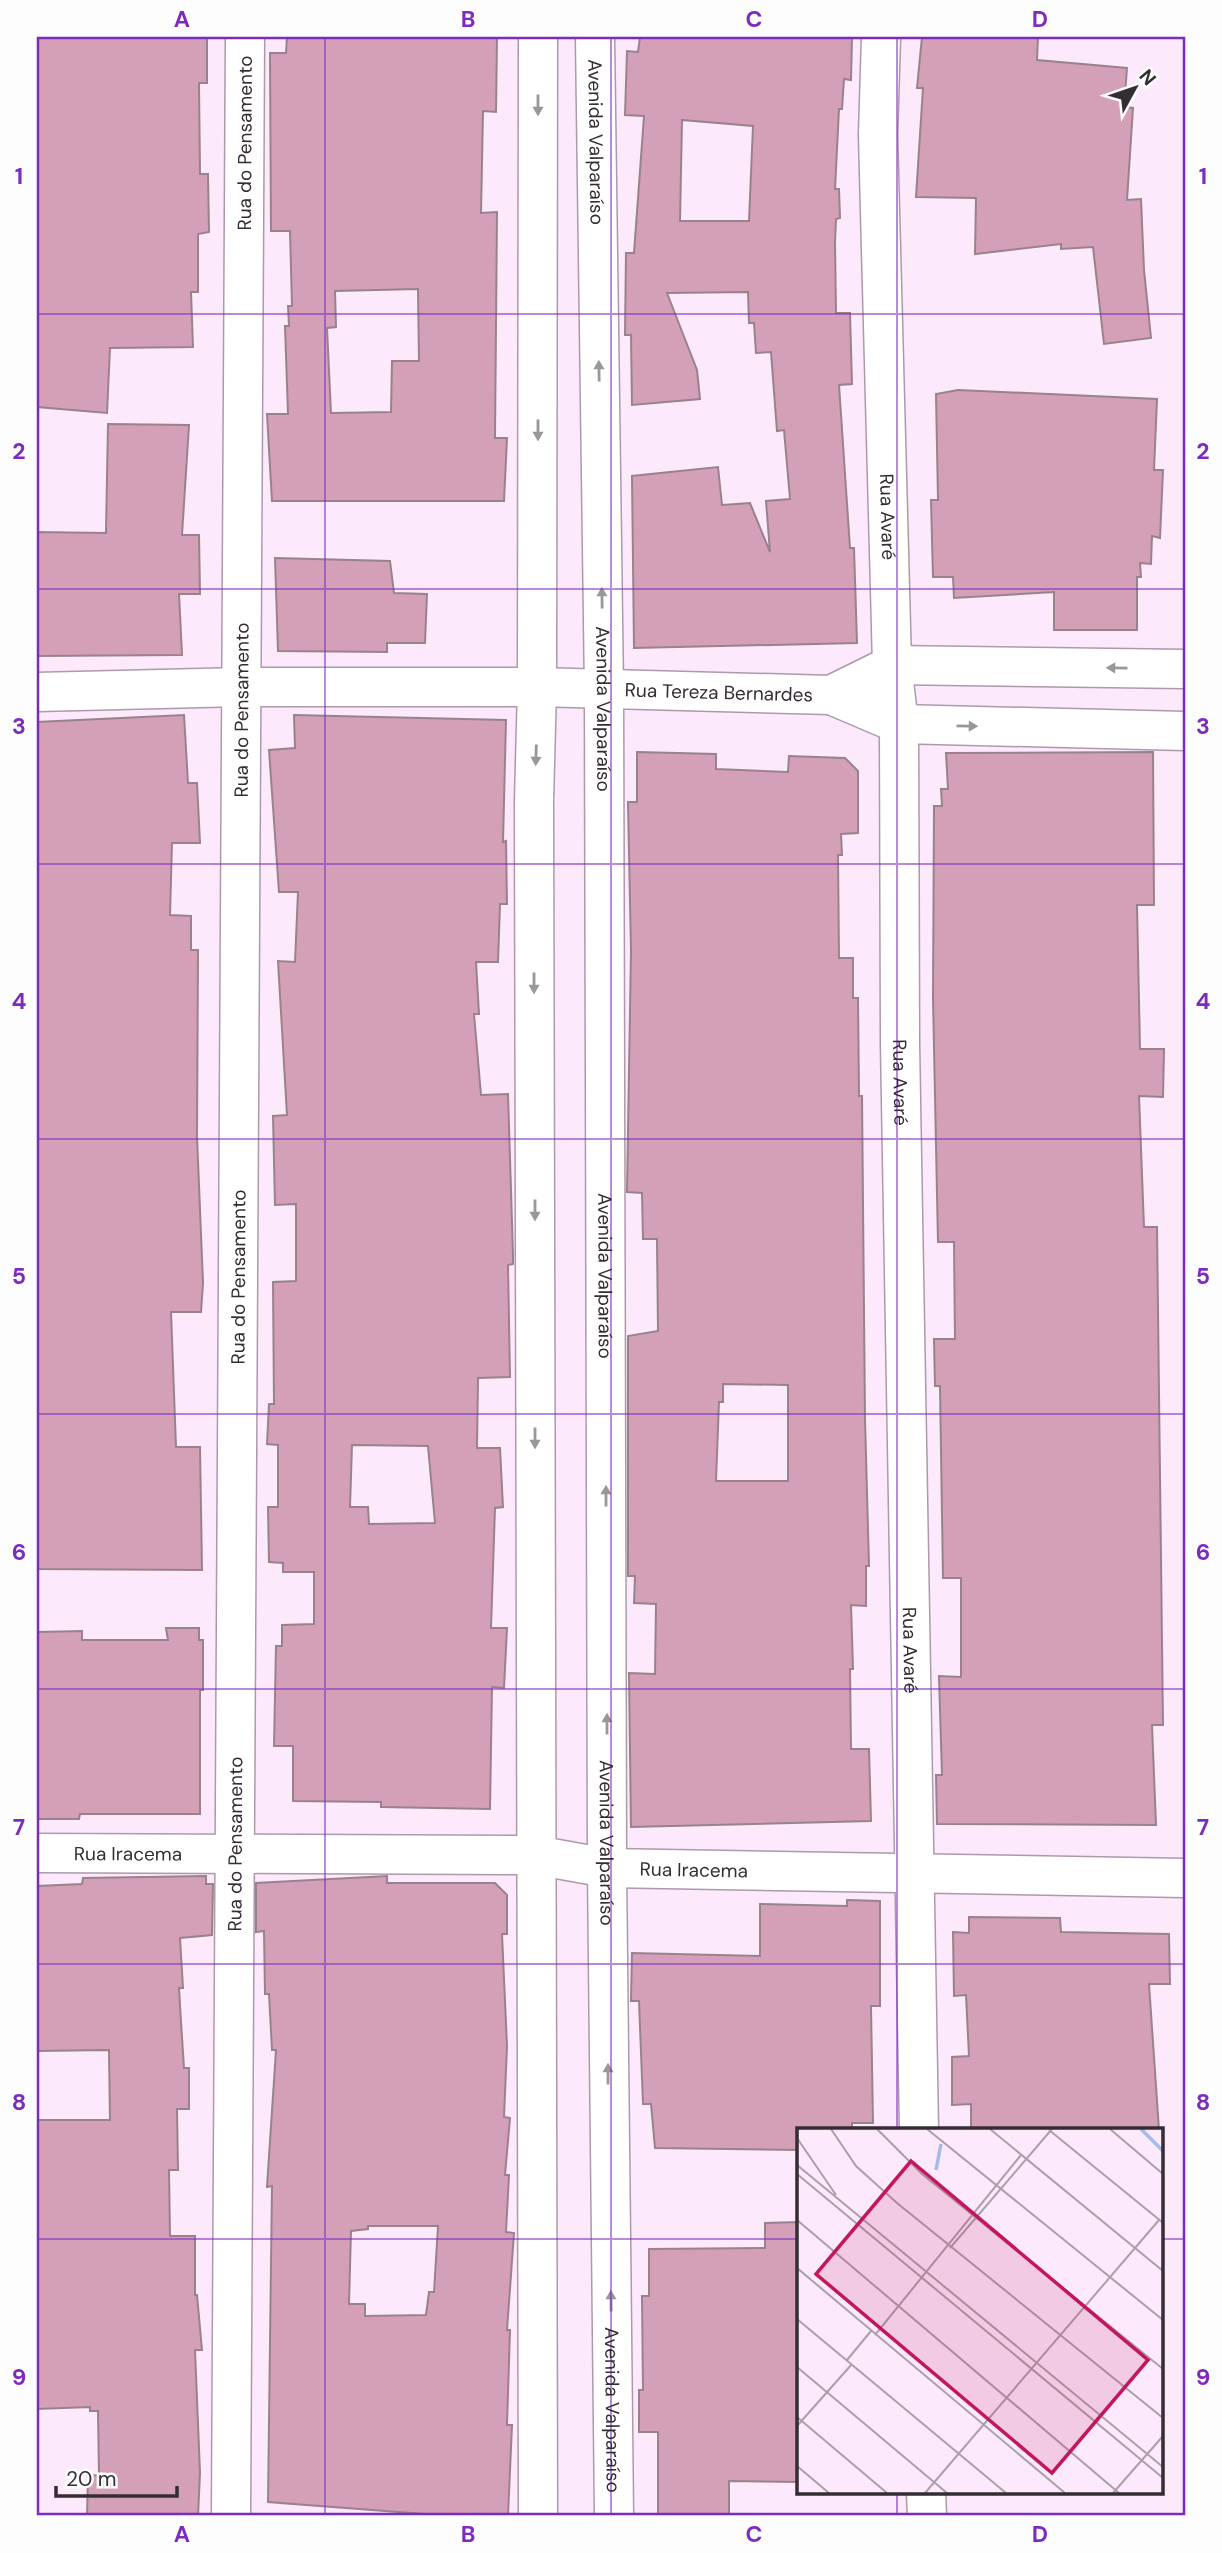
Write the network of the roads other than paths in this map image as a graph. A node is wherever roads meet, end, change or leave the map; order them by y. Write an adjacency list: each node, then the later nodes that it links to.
1 (245, 37): 7 (street, Rua do Pensamento)
2 (538, 37): 8 (street, one-way to 8)
3 (595, 37): 9 (street, Avenida Valparaíso, one-way to 3)
4 (881, 37): 5 (street, Rua Avaré)
5 (892, 665): 6 (street, Rua Tereza Bernardes, one-way to 5); 11 (street, Rua Tereza Bernardes); 12 (street, Rua Avaré)
6 (1185, 669)
7 (242, 687): 8 (street, Rua Tereza Bernardes); 10 (street, Rua Tereza Bernardes); 15 (street, Rua do Pensamento)
8 (537, 687): 9 (street, Rua Tereza Bernardes); 16 (street, one-way to 16)
9 (604, 691): 11 (street, Rua Tereza Bernardes); 17 (street, Avenida Valparaíso, one-way to 9)
10 (37, 692)
11 (831, 695): 12 (street)
12 (899, 724): 13 (street, one-way to 13); 18 (street, Rua Avaré)
13 (1185, 731)
14 (37, 1853): 15 (street, Rua Iracema)
15 (234, 1853): 16 (street, Rua Iracema); 22 (street, Rua do Pensamento)
16 (535, 1854): 17 (street, Rua Iracema); 23 (street)
17 (607, 1868): 18 (street, Rua Iracema); 24 (street, Avenida Valparaíso, one-way to 17)
18 (914, 1872): 19 (street, Rua Iracema); 20 (street, Rua Avaré)
19 (1185, 1878)
20 (919, 2128)
21 (926, 2494): 25 (street)
22 (231, 2516)
23 (538, 2516)
24 (614, 2516)
25 (927, 2516)

